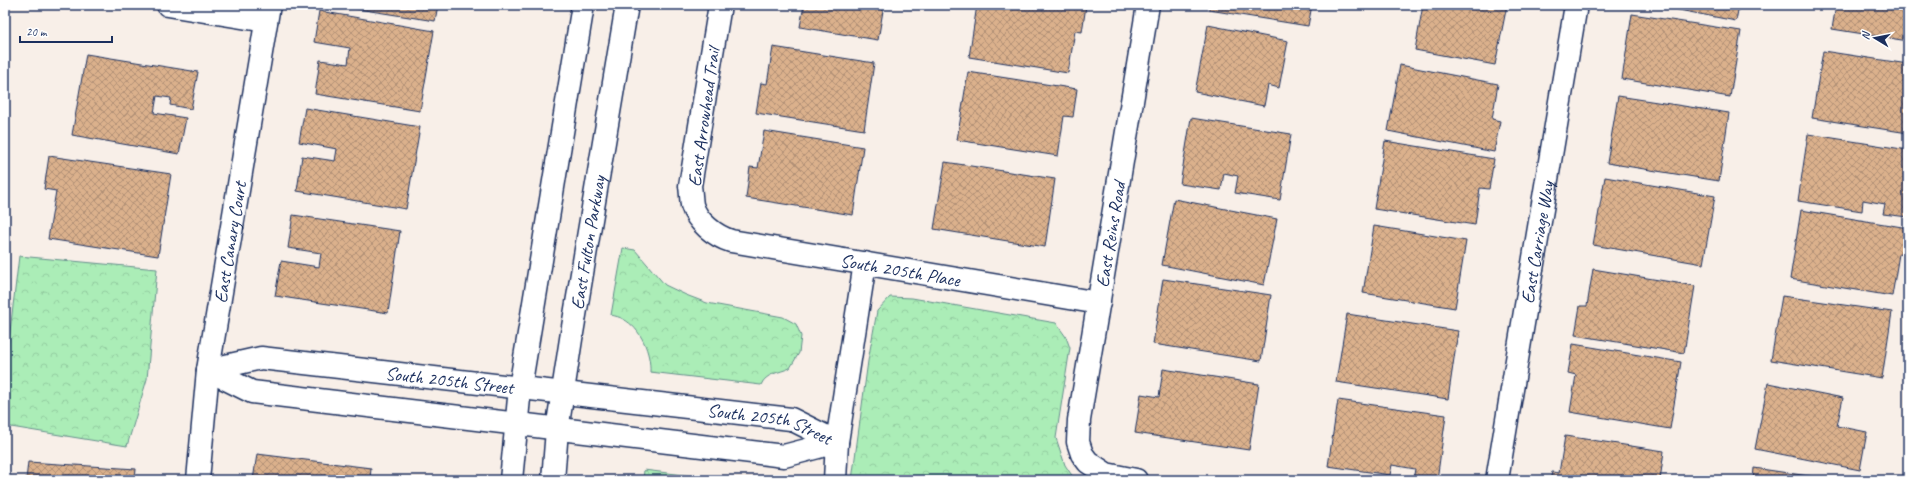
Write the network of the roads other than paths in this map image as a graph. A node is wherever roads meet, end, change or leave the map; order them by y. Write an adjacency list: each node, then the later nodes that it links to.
1 (168, 5): 7 (street)
2 (583, 5): 12 (street)
3 (627, 5): 13 (street, East Fulton Parkway)
4 (720, 5): 8 (street, East Arrowhead Trail)
5 (1148, 5): 10 (street, East Reins Road)
6 (1576, 5): 22 (street, East Carriage Way)
7 (268, 13): 11 (street, East Canary Court)
8 (705, 227): 9 (street, South 205th Place)
9 (865, 264): 10 (street, South 205th Place); 16 (street)
10 (1099, 303): 21 (street, East Reins Road)
11 (208, 370): 12 (street, South 205th Street); 14 (street, South 205th Street); 17 (street, East Canary Court)
12 (520, 388): 13 (street, South 205th Street); 14 (street)
13 (563, 393): 15 (street, East Fulton Parkway); 16 (street, South 205th Street)
14 (515, 425): 15 (street, South 205th Street); 18 (street)
15 (557, 430): 16 (street, South 205th Street); 19 (street, East Fulton Parkway)
16 (837, 442): 20 (street)
17 (198, 480)
18 (511, 480)
19 (553, 480)
20 (835, 480)
21 (1136, 480)
22 (1497, 480)

